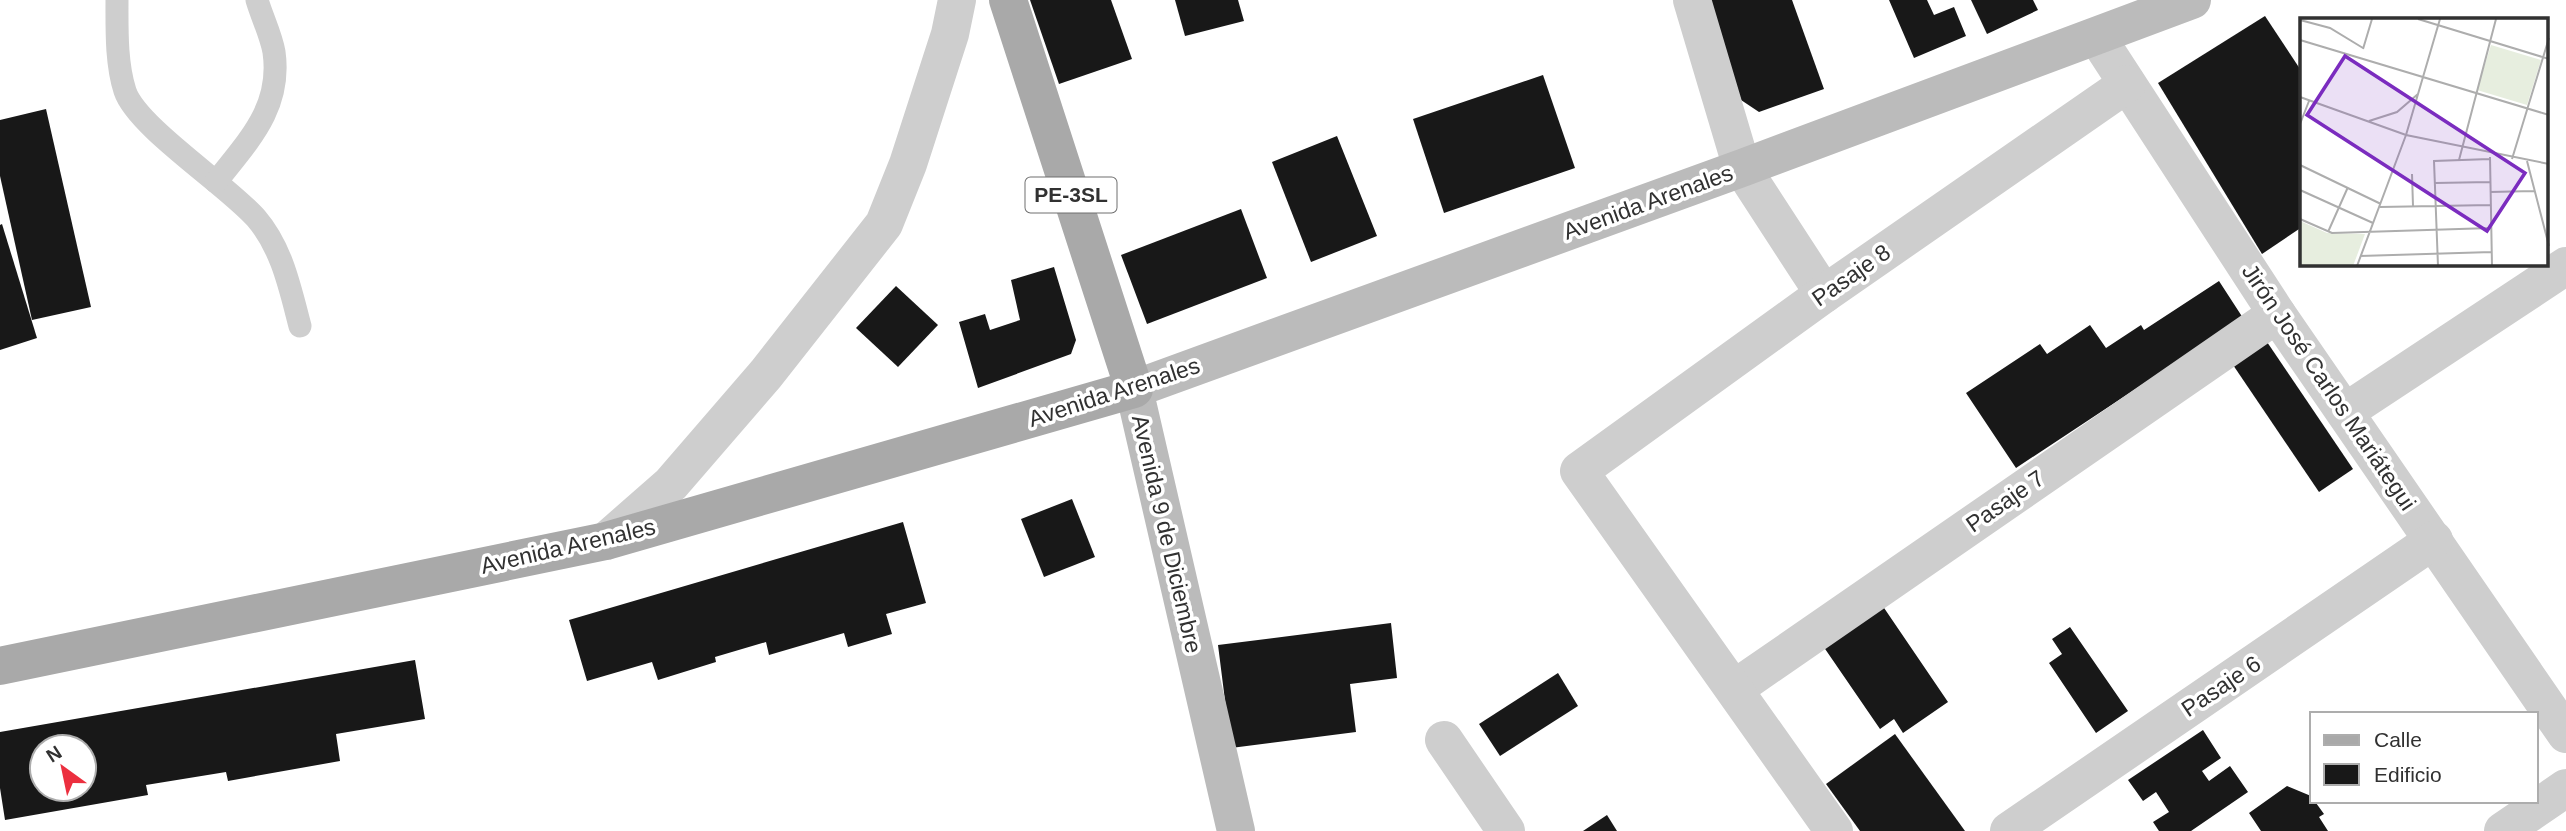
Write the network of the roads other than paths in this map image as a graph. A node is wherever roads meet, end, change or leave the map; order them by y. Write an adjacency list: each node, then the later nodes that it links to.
1 (117, 0): 10 (lane)
2 (257, 0): 10 (lane)
3 (957, 0): 18 (street)
4 (1008, 0): 15 (main road, Avenida 9 de Diciembre / PE-3SL)
5 (1692, 0): 9 (street)
6 (2192, 0): 7 (main road, Avenida Arenales)
7 (2097, 37): 8 (street, Jirón José Carlos Mariátegui); 9 (main road, Avenida Arenales)
8 (2127, 84): 12 (street, Pasaje 8); 13 (street, Jirón José Carlos Mariátegui)
9 (1742, 168): 12 (street); 15 (main road, Avenida Arenales)
10 (216, 182): 14 (lane)
11 (2566, 266): 16 (street)
12 (1824, 294): 20 (street, Pasaje 8)
13 (2277, 314): 16 (street, Jirón José Carlos Mariátegui); 20 (street, Pasaje 7)
14 (300, 326)
15 (1133, 389): 18 (main road, Avenida Arenales); 24 (main road, Avenida 9 de Diciembre)
16 (2345, 412): 17 (street, Jirón José Carlos Mariátegui)
17 (2434, 540): 21 (street, Jirón José Carlos Mariátegui); 27 (street, Pasaje 6)
18 (607, 541): 19 (main road, Avenida Arenales)
19 (0, 666)
20 (1734, 689): 26 (street)
21 (2566, 734)
22 (1444, 740): 25 (street)
23 (2566, 788): 28 (street)
24 (1236, 831)
25 (1506, 831)
26 (1834, 831)
27 (2009, 831)
28 (2503, 831)

